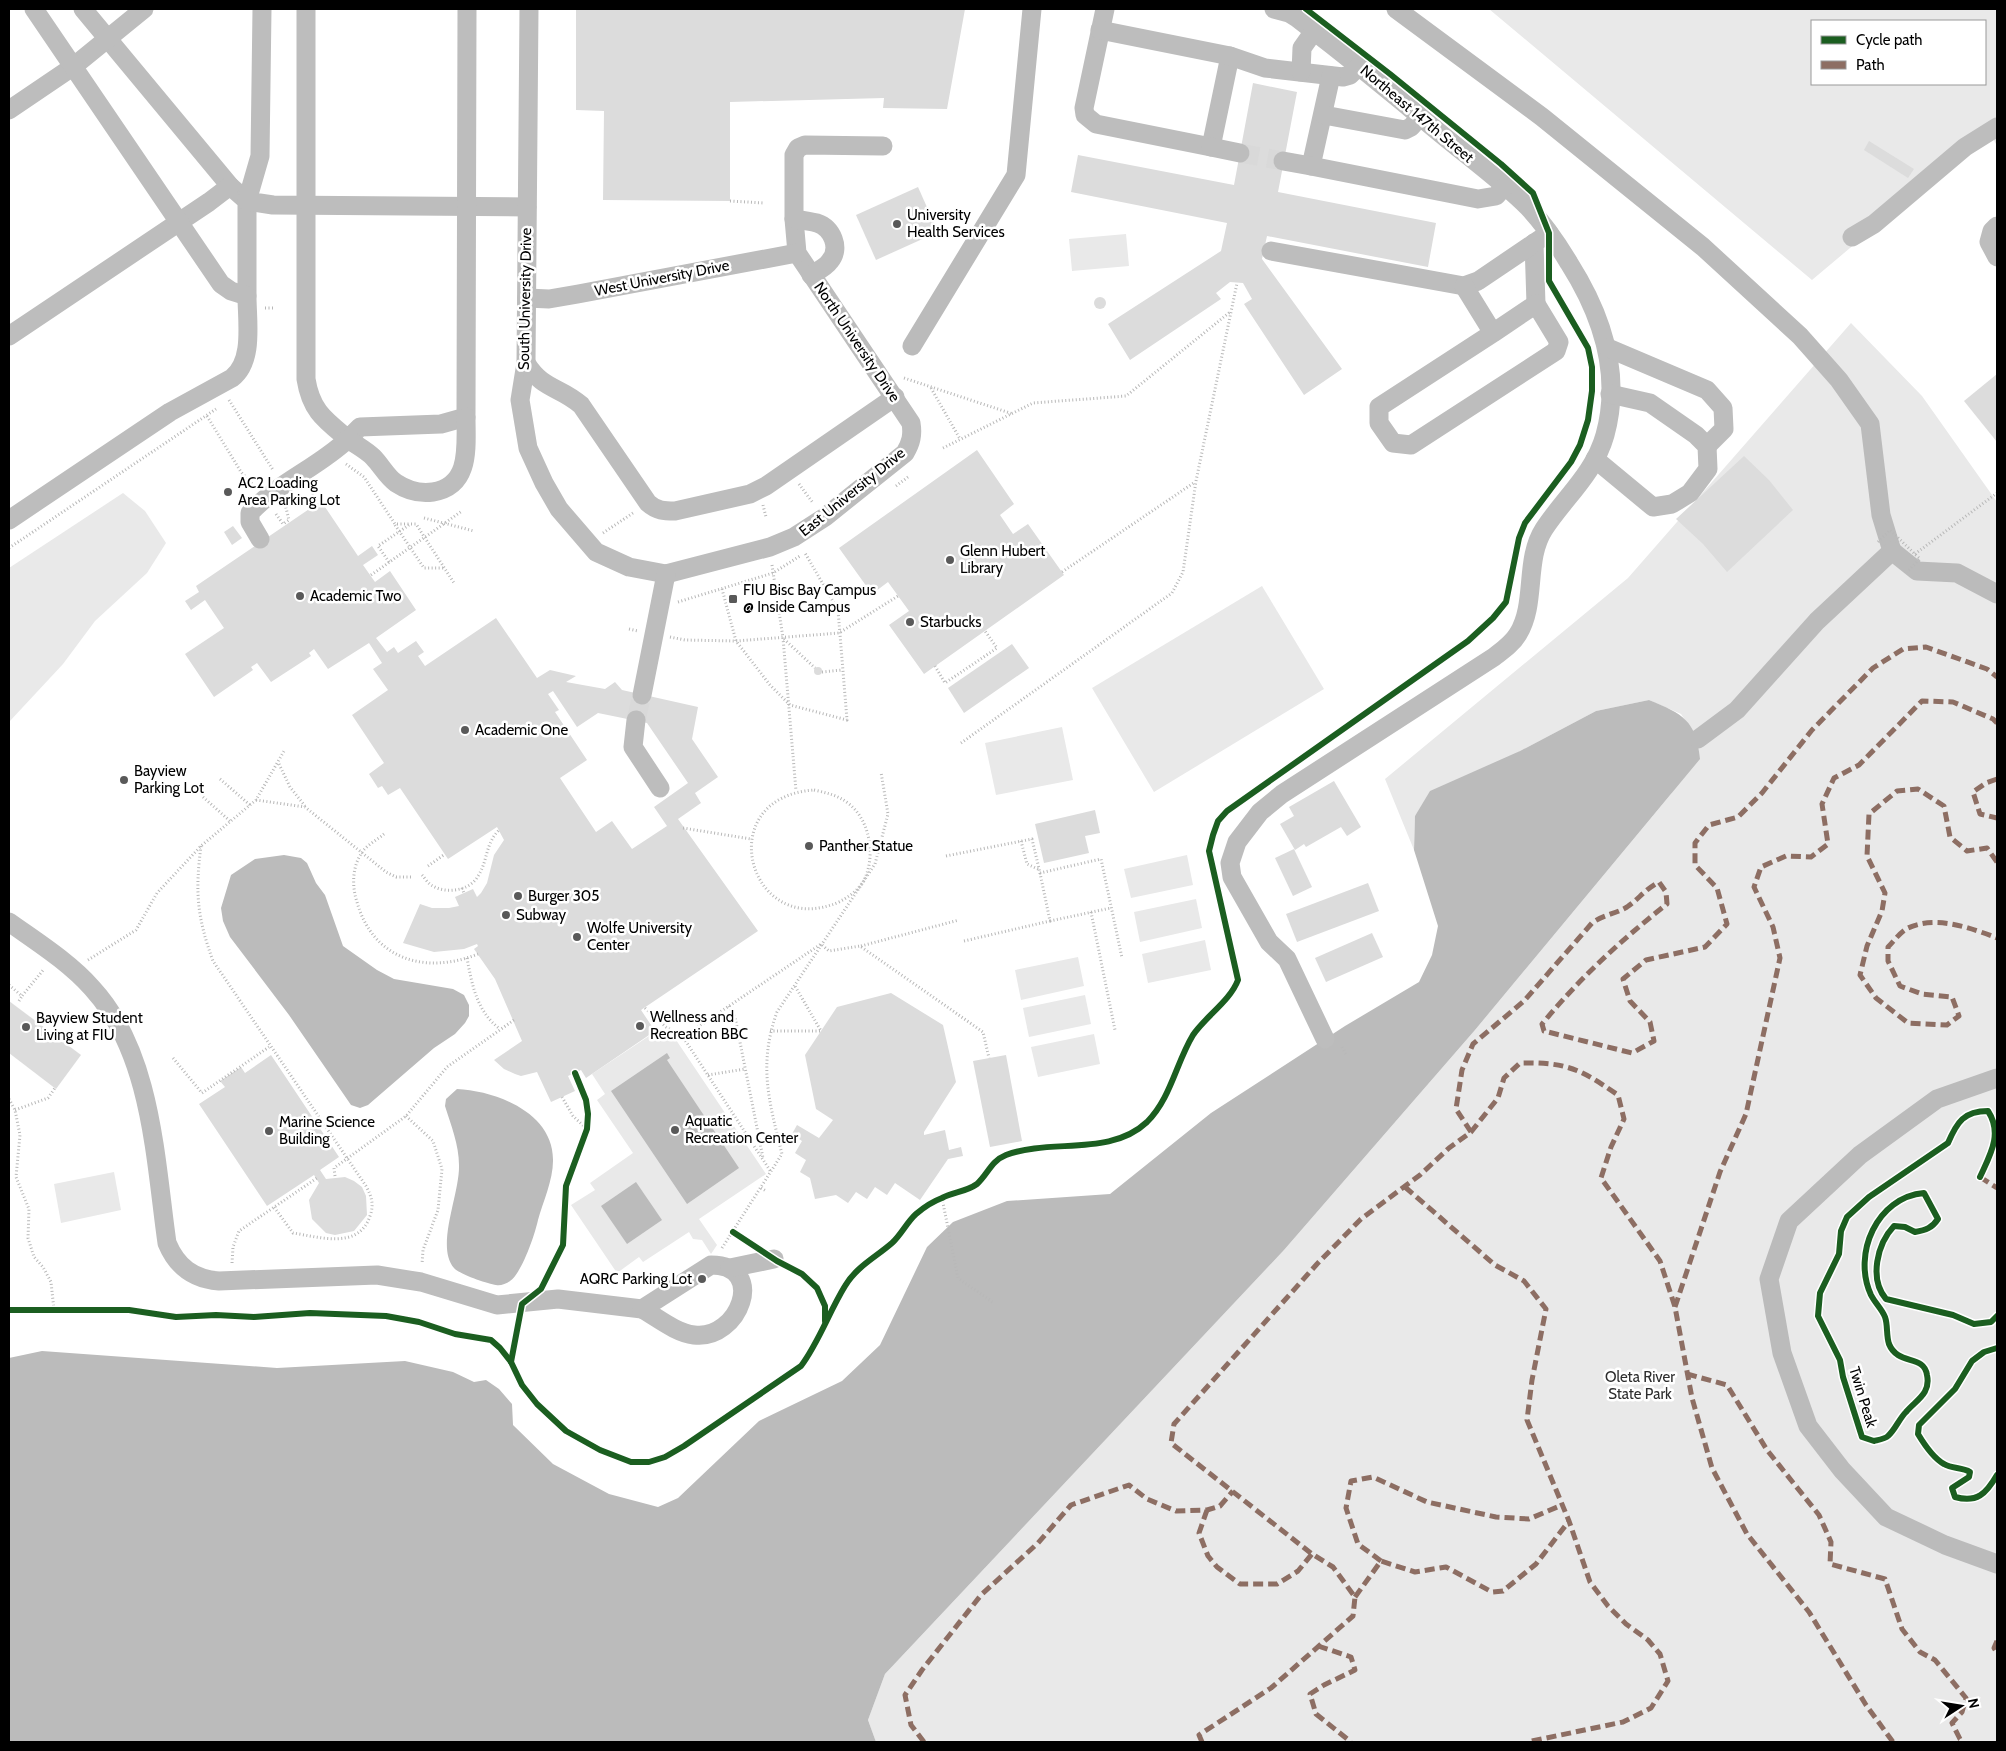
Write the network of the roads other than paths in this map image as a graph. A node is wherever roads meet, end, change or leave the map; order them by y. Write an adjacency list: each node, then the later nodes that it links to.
1 (34, 9): 14 (street)
2 (83, 9): 12 (street)
3 (144, 9): 12 (street)
4 (262, 9): 29 (street)
5 (306, 9): 30 (street)
6 (467, 9): 31 (street)
7 (529, 9): 32 (street, South University Drive)
8 (1105, 9): 10 (street)
9 (1274, 9): 11 (street, Northeast 147th Street)
10 (1100, 30): 13 (street); 23 (street)
11 (1314, 31): 15 (street, Northeast 147th Street); 16 (street)
12 (106, 38): 14 (street); 27 (street)
13 (1230, 56): 16 (street); 23 (street)
14 (74, 66): 18 (street); 34 (street)
15 (1359, 66): 17 (street); 20 (street, Northeast 147th Street)
16 (1301, 72): 17 (street)
17 (1331, 76): 19 (street)
18 (9, 110)
19 (1324, 115): 20 (street); 26 (street)
20 (1420, 117): 28 (street, Northeast 147th Street)
21 (1997, 127): 36 (street)
22 (883, 146): 33 (street)
23 (1210, 147): 24 (street)
24 (1240, 153)
25 (1284, 161): 26 (street)
26 (1311, 166): 28 (street)
27 (230, 186): 29 (street); 34 (street)
28 (1504, 187): 37 (street, Northeast 147th Street)
29 (247, 201): 30 (street); 43 (street)
30 (306, 206): 31 (street); 54 (street)
31 (466, 206): 32 (street); 52 (street)
32 (527, 207): 44 (street, South University Drive)
33 (794, 218): 39 (street); 41 (street)
34 (178, 222): 43 (street); 47 (street)
35 (1997, 226): 40 (street)
36 (1852, 237)
37 (1542, 238): 42 (street); 45 (street); 48 (street, Northeast 147th Street)
38 (1271, 251): 42 (street)
39 (797, 253): 41 (street, North University Drive); 44 (street, West University Drive)
40 (1997, 257)
41 (812, 275): 51 (street, North University Drive)
42 (1464, 286): 46 (street)
43 (247, 296): 57 (street)
44 (527, 298): 49 (street, South University Drive)
45 (1536, 304): 46 (street); 46 (street)
46 (1493, 333)
47 (9, 336)
48 (1608, 348): 50 (street, Northeast 147th Street); 55 (street)
49 (526, 363): 51 (street); 59 (street, South University Drive)
50 (1610, 394): 55 (street); 56 (street, Northeast 147th Street)
51 (895, 396): 53 (street, North University Drive)
52 (466, 417): 54 (street); 54 (street)
53 (912, 433): 59 (street, East University Drive)
54 (348, 439): 58 (street)
55 (1707, 446): 56 (street)
56 (1595, 459): 64 (street, Northeast 147th Street)
57 (9, 520)
58 (260, 540)
59 (666, 574): 60 (street)
60 (642, 695)
61 (636, 720): 62 (street)
62 (660, 788)
63 (9, 922): 67 (street)
64 (1325, 1039)
65 (774, 1258): 66 (street)
66 (730, 1268): 67 (street); 67 (street)
67 (642, 1309)

